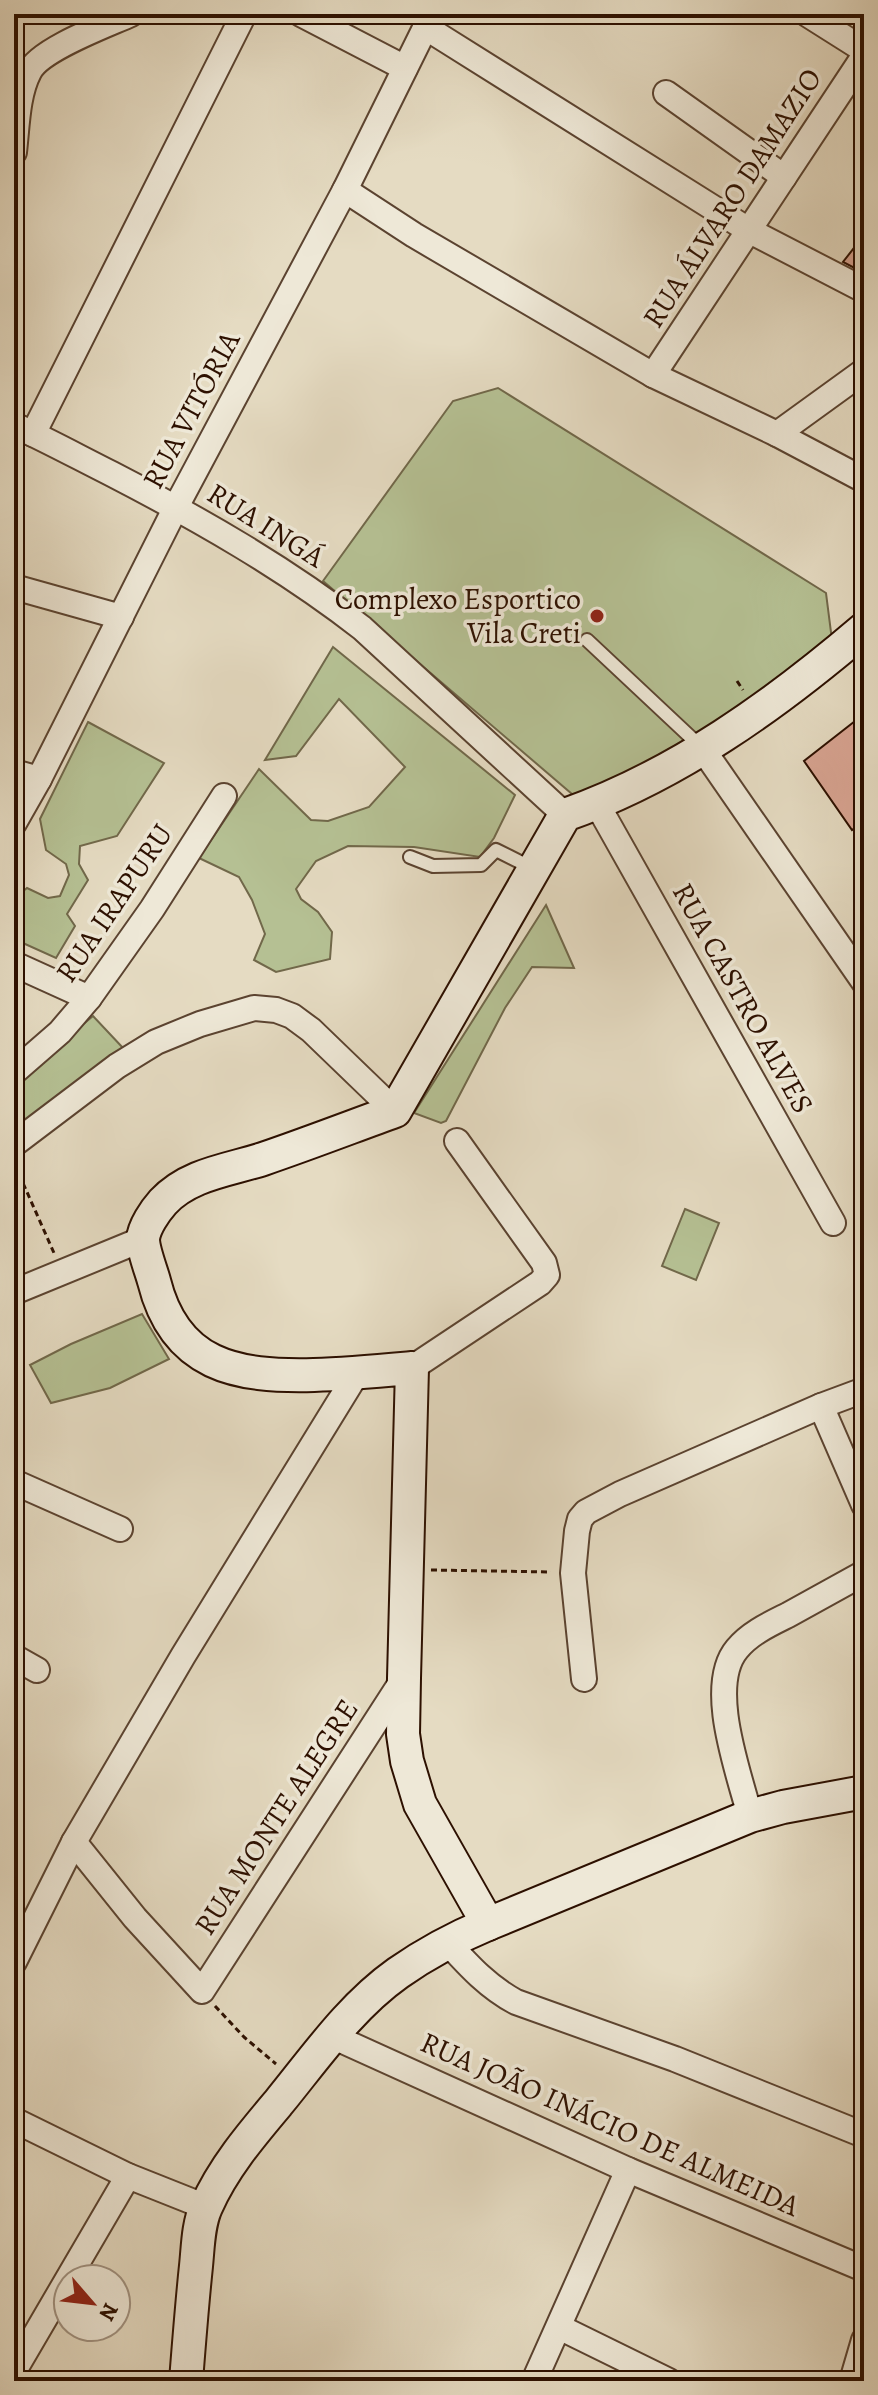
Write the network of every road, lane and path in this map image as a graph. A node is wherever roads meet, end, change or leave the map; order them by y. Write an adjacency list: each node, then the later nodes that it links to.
1 (131, 14): 9 (street)
2 (244, 14): 16 (street)
3 (301, 14): 7 (street)
4 (807, 14): 6 (street)
5 (428, 20): 7 (street, RUA VITÓRIA); 12 (street)
6 (864, 53): 10 (street, RUA ÁLVARO DAMAZIO)
7 (405, 68): 11 (street, RUA VITÓRIA)
8 (666, 93): 10 (street)
9 (14, 152)
10 (784, 177): 12 (street, RUA ÁLVARO DAMAZIO)
11 (345, 190): 15 (street); 19 (street, RUA VITÓRIA)
12 (750, 231): 13 (street); 15 (street, RUA ÁLVARO DAMAZIO)
13 (864, 290)
14 (864, 371): 17 (street)
15 (653, 375): 17 (street)
16 (24, 430): 19 (street, RUA INGÁ)
17 (777, 434): 18 (street)
18 (864, 480)
19 (176, 507): 21 (street, RUA VITÓRIA); 29 (street, RUA INGÁ)
20 (14, 587): 21 (street)
21 (121, 617): 26 (street, RUA VITÓRIA)
22 (864, 629): 24 (street)
23 (587, 640): 24 (lane)
24 (702, 748): 28 (street); 34 (street)
25 (14, 772): 26 (street)
26 (39, 779): 30 (street, RUA VITÓRIA)
27 (224, 796): 35 (street, RUA IRAPURU)
28 (597, 804): 29 (street); 41 (street, RUA CASTRO ALVES)
29 (565, 815): 32 (street)
30 (14, 823)
31 (410, 857): 32 (lane)
32 (534, 869): 37 (street)
33 (14, 964): 35 (street)
34 (864, 982)
35 (89, 998): 36 (street, RUA IRAPURU)
36 (14, 1072)
37 (395, 1111): 39 (street); 42 (street)
38 (457, 1141): 45 (street)
39 (14, 1144)
40 (14, 1163): 43 (path)
41 (833, 1223)
42 (143, 1239): 43 (street); 46 (street)
43 (62, 1271): 44 (street)
44 (14, 1292)
45 (412, 1368): 46 (street); 52 (street)
46 (357, 1373): 61 (street)
47 (864, 1390): 48 (street)
48 (821, 1406): 50 (street); 53 (street)
49 (14, 1482): 51 (street)
50 (864, 1505)
51 (120, 1529)
52 (407, 1570): 53 (path); 57 (street)
53 (573, 1573): 58 (street)
54 (864, 1573): 60 (street)
55 (14, 1657): 56 (street)
56 (37, 1670)
57 (404, 1678): 62 (street); 65 (street, RUA MONTE ALEGRE)
58 (584, 1679)
59 (864, 1792): 60 (street)
60 (750, 1816): 62 (street)
61 (74, 1842): 64 (street); 65 (street)
62 (488, 1924): 63 (street)
63 (448, 1943): 66 (street); 69 (street)
64 (14, 1962)
65 (202, 1991): 67 (path)
66 (332, 2036): 67 (street); 70 (street, RUA JOÃO INÁCIO DE ALMEIDA)
67 (297, 2080): 72 (street)
68 (14, 2120): 71 (street)
69 (864, 2135)
70 (628, 2170): 73 (street, RUA JOÃO INÁCIO DE ALMEIDA); 74 (street)
71 (128, 2176): 72 (street); 76 (street)
72 (206, 2207): 77 (street)
73 (864, 2269)
74 (559, 2327): 78 (street); 79 (street)
75 (864, 2340): 80 (street)
76 (14, 2371)
77 (186, 2381)
78 (534, 2381)
79 (669, 2381)
80 (852, 2381)

